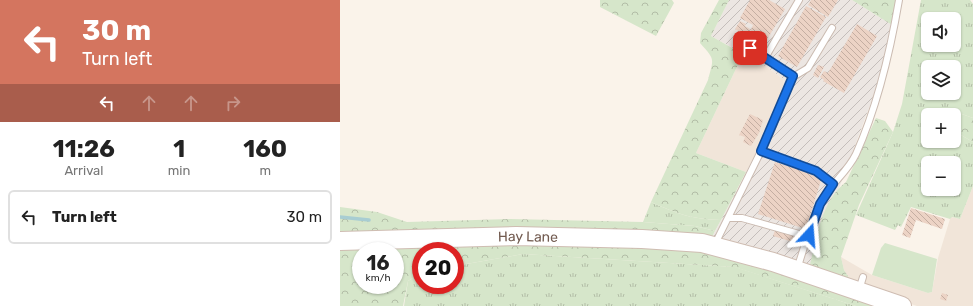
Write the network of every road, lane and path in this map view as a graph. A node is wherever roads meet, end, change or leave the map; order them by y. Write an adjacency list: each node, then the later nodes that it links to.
1 (799, 0): 5 (lane)
2 (899, 0): 8 (lane)
3 (832, 28): 6 (lane)
4 (750, 48): 5 (lane)
5 (765, 58): 6 (lane)
6 (793, 76): 7 (lane)
7 (761, 151): 8 (lane); 9 (lane)
8 (833, 184): 10 (lane)
9 (728, 218): 10 (lane); 12 (lane)
10 (809, 235): 13 (lane)
11 (340, 241): 12 (street, Hay Lane)
12 (715, 245): 13 (street, Hay Lane)
13 (797, 270): 14 (street, Hay Lane)
14 (902, 306)

